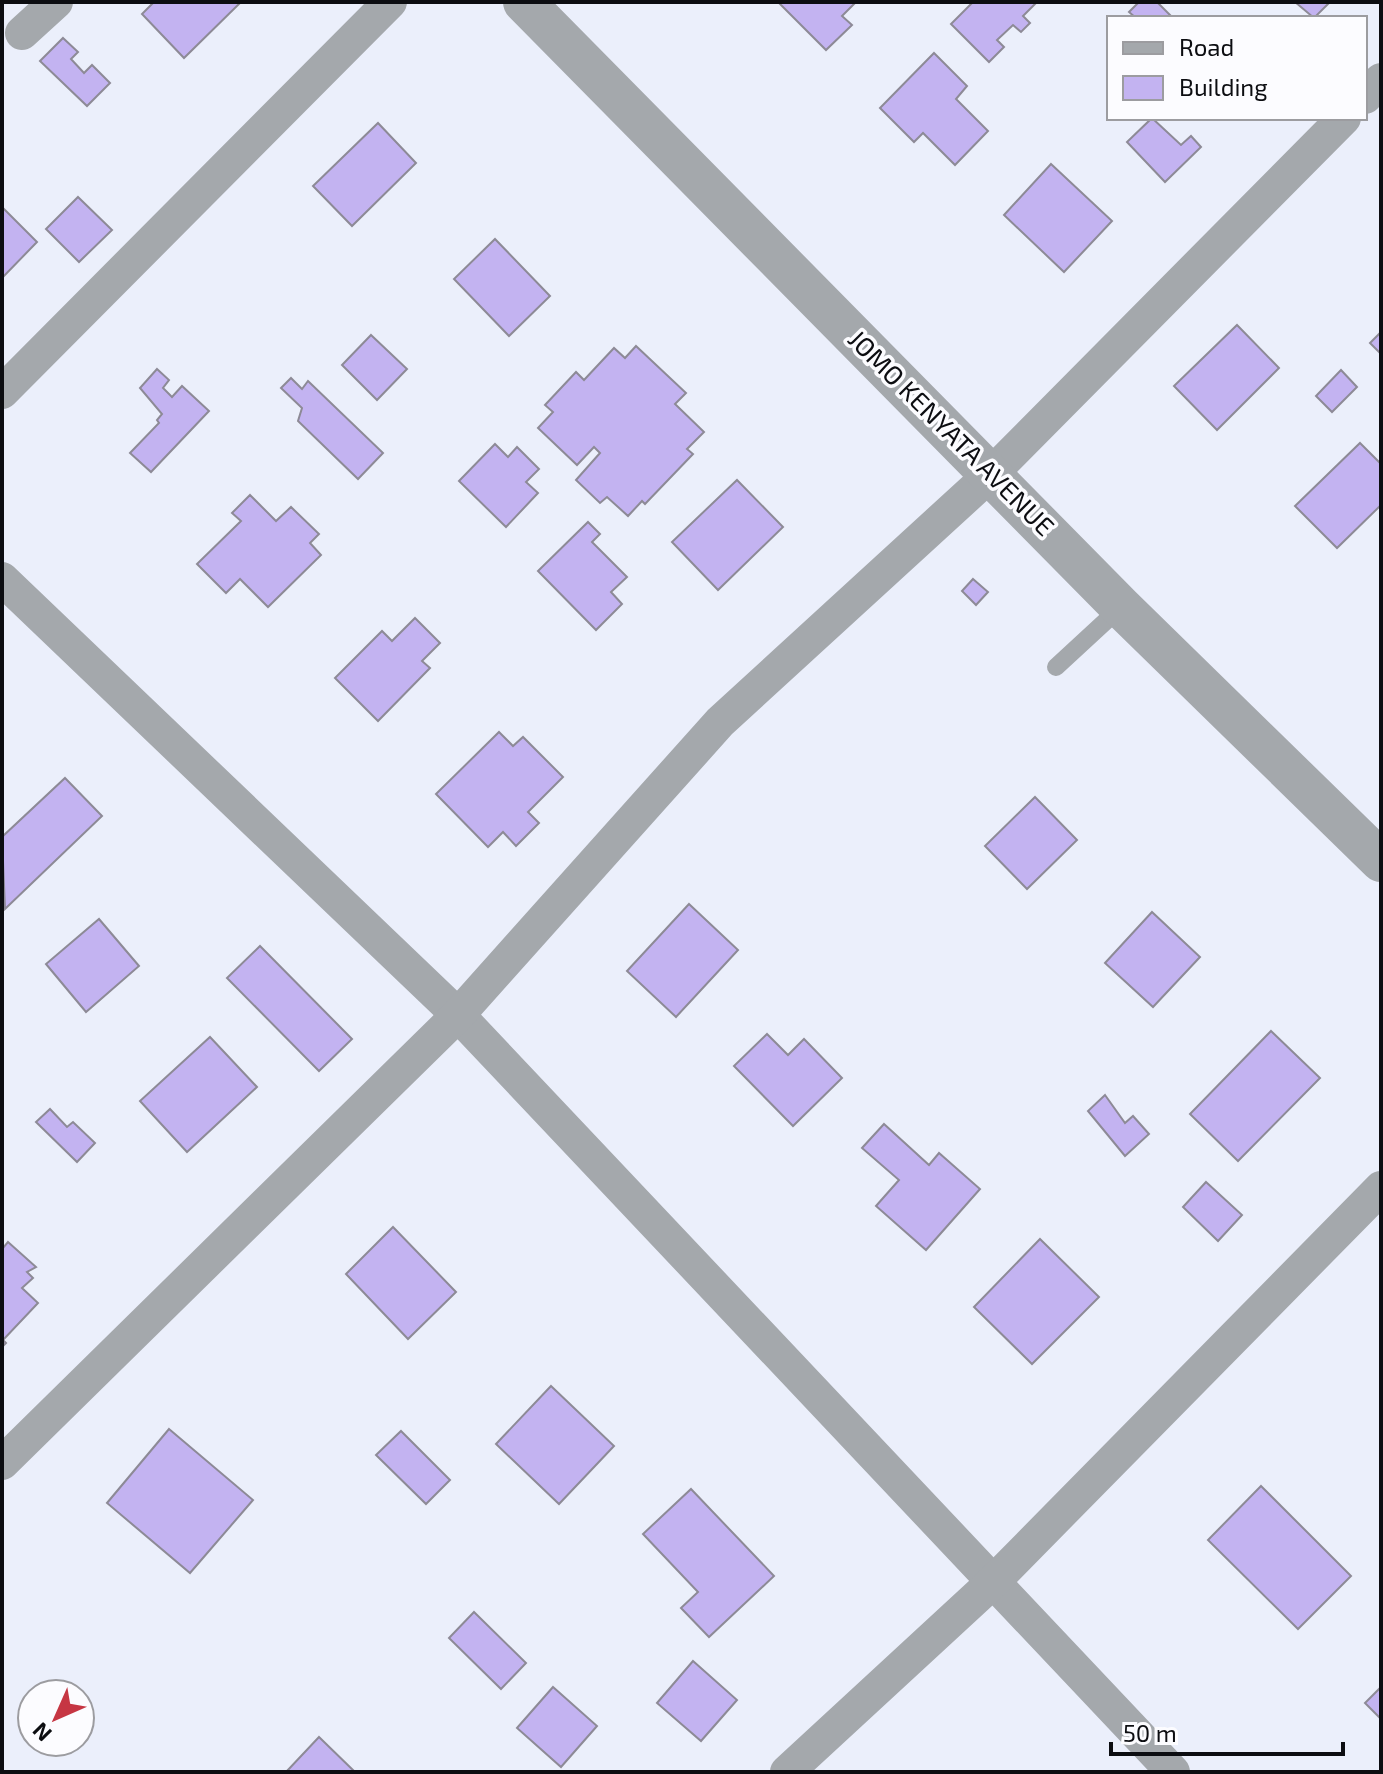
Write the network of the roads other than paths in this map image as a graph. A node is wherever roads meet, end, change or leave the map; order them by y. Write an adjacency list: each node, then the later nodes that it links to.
1 (56, 2): 4 (street)
2 (390, 2): 8 (street)
3 (524, 2): 9 (street, JOMO KENYATA AVENUE)
4 (22, 33)
5 (1381, 80): 6 (street)
6 (1367, 95)
7 (1342, 120): 9 (street)
8 (2, 392)
9 (992, 473): 11 (street, JOMO KENYATA AVENUE); 14 (street)
10 (2, 579): 14 (street)
11 (1121, 607): 12 (lane); 13 (street, JOMO KENYATA AVENUE)
12 (1056, 667)
13 (1381, 861)
14 (458, 1015): 16 (street); 17 (street)
15 (1381, 1188): 17 (street)
16 (2, 1463)
17 (994, 1581): 18 (street); 19 (street)
18 (787, 1772)
19 (1173, 1772)

